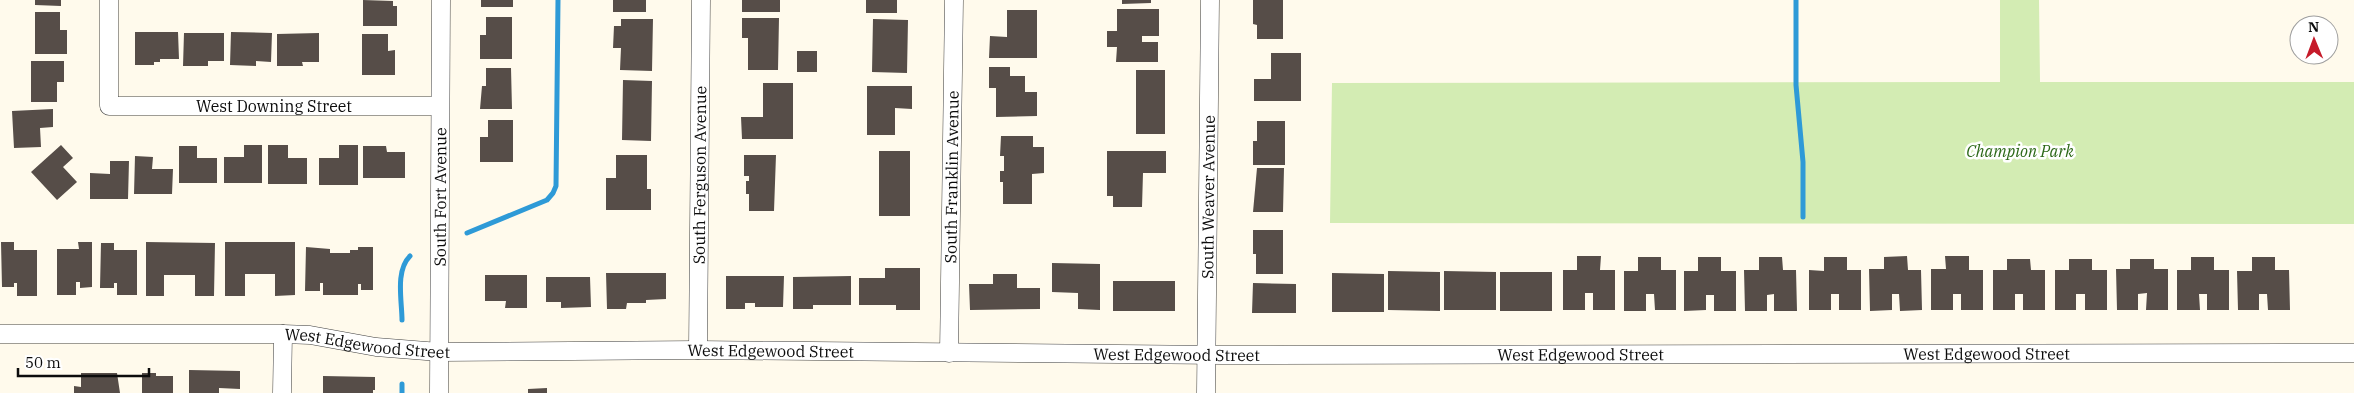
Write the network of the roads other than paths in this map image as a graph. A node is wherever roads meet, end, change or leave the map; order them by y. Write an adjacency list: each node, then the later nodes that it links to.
1 (109, 0): 6 (street, West Downing Street)
2 (441, 0): 6 (street, South Fort Avenue)
3 (701, 0): 9 (street, South Ferguson Avenue)
4 (954, 0): 11 (street, South Franklin Avenue)
5 (1210, 0): 13 (street, South Weaver Avenue)
6 (439, 106): 10 (street, South Fort Avenue)
7 (0, 334): 8 (street, West Edgewood Street)
8 (283, 334): 10 (street, West Edgewood Street); 14 (street)
9 (698, 350): 10 (street, West Edgewood Street); 11 (street, West Edgewood Street)
10 (440, 352): 15 (street, South Fort Avenue)
11 (949, 352): 13 (street, West Edgewood Street)
12 (2354, 353): 13 (street, West Edgewood Street)
13 (1206, 355): 16 (street, South Weaver Avenue)
14 (282, 393)
15 (439, 393)
16 (1206, 393)

